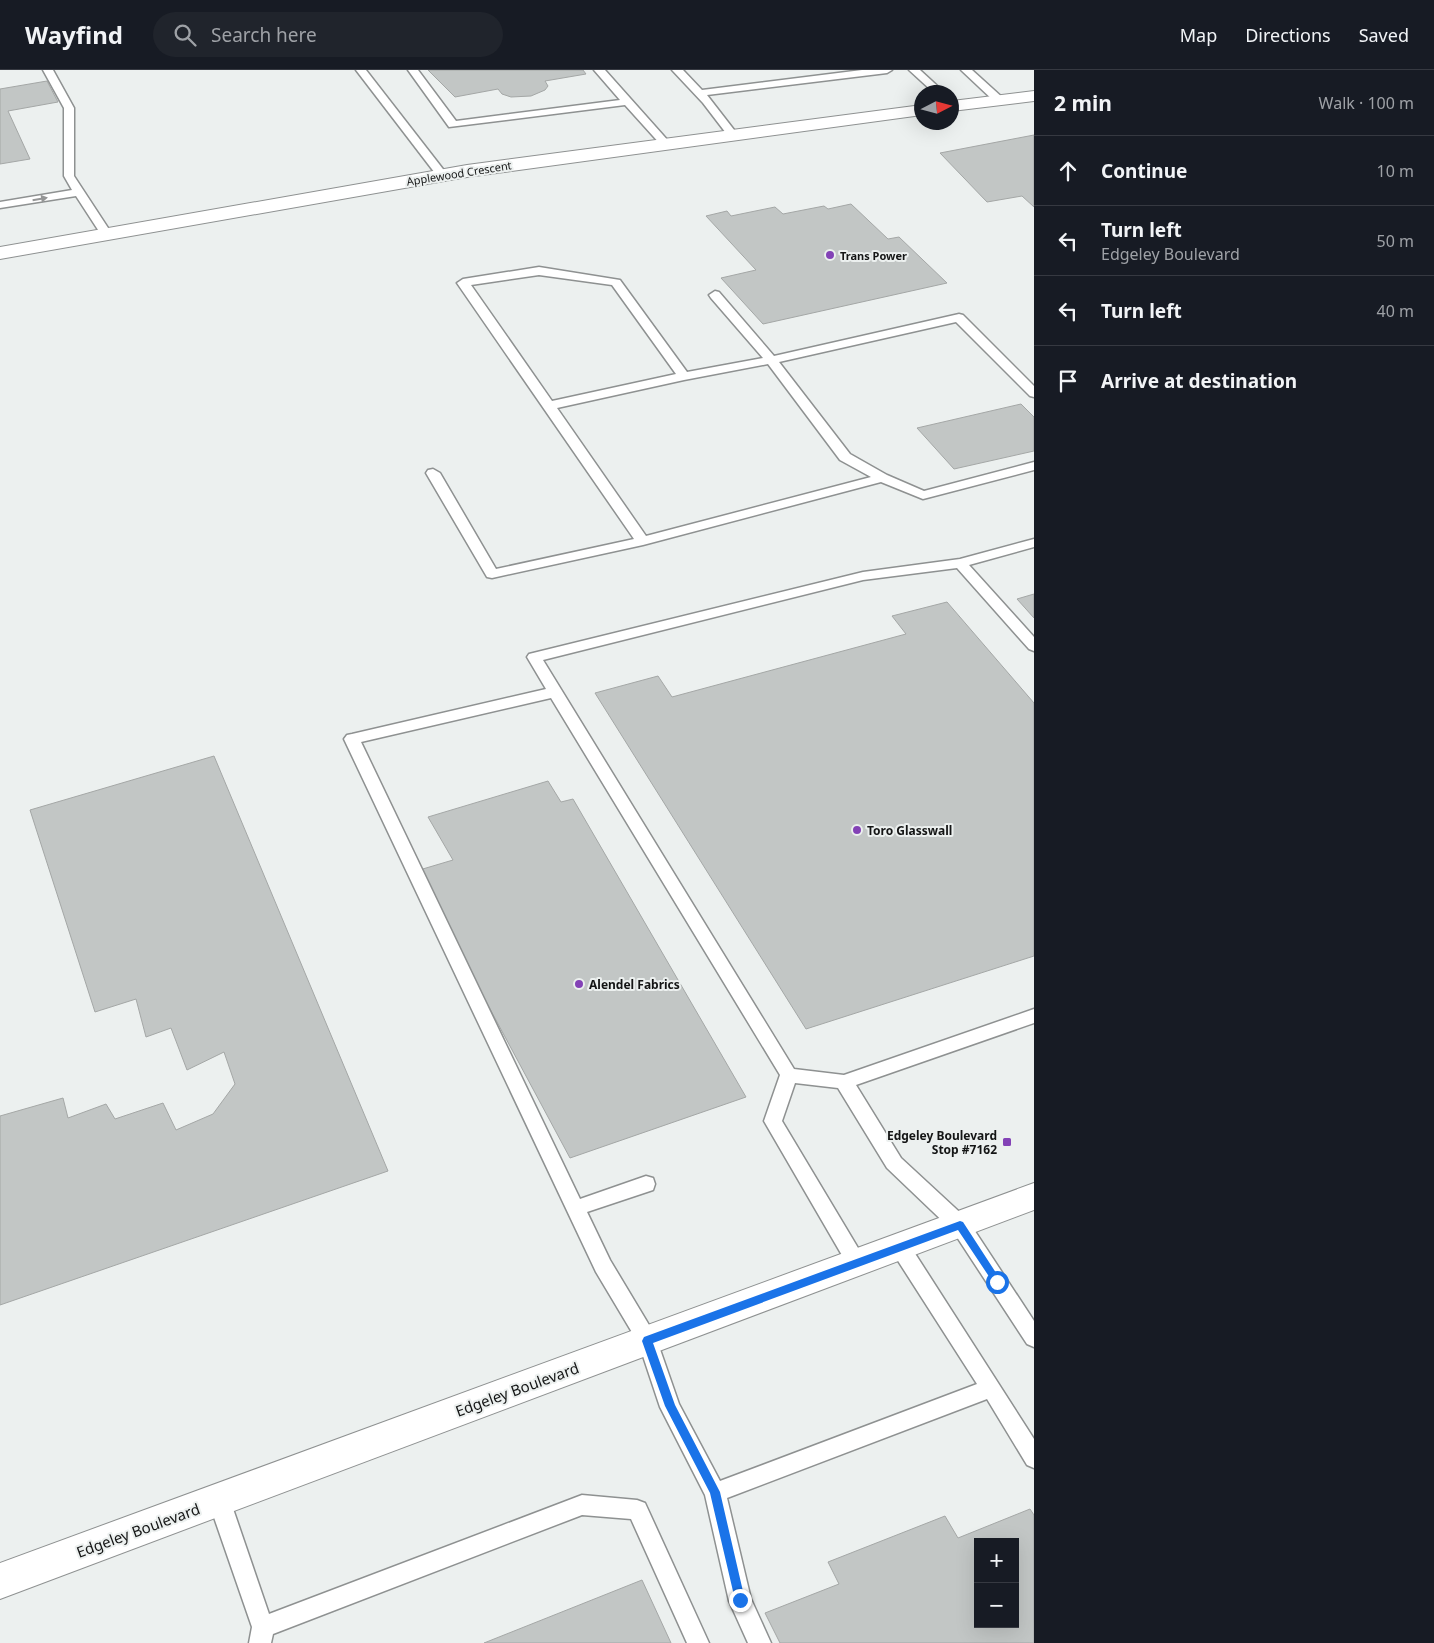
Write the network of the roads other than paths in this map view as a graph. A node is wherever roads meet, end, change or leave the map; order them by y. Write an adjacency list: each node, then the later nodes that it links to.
1 (48, 70): 19 (lane)
2 (361, 70): 18 (lane)
3 (413, 70): 13 (lane)
4 (599, 70): 13 (lane)
5 (677, 70): 10 (lane)
6 (887, 70): 10 (lane)
7 (914, 70): 9 (lane)
8 (966, 70): 12 (lane)
9 (931, 85)
10 (700, 93): 16 (lane)
11 (1034, 96): 12 (street)
12 (999, 100): 14 (street)
13 (627, 102): 17 (lane)
14 (959, 104)
15 (914, 111): 16 (street, Applewood Crescent)
16 (733, 135): 17 (street, Applewood Crescent)
17 (666, 144): 18 (street, Applewood Crescent)
18 (442, 175): 21 (street, Applewood Crescent)
19 (80, 192): 20 (lane, one-way to 19); 21 (lane)
20 (0, 205)
21 (106, 234): 22 (street, Applewood Crescent)
22 (0, 253)
23 (715, 295): 24 (lane)
24 (771, 360): 25 (lane); 26 (lane); 30 (lane)
25 (684, 376): 27 (lane); 27 (lane)
26 (1034, 393)
27 (549, 406): 31 (lane)
28 (1034, 466): 30 (lane)
29 (432, 473): 31 (lane)
30 (882, 478): 31 (lane)
31 (642, 541)
32 (1034, 542): 33 (lane)
33 (960, 562): 34 (lane); 35 (lane)
34 (1034, 646)
35 (555, 692): 37 (lane); 41 (lane)
36 (1034, 1016): 38 (lane)
37 (789, 1075): 38 (lane); 44 (lane)
38 (844, 1082): 42 (lane)
39 (646, 1184): 41 (lane)
40 (1034, 1196): 42 (street, Edgeley Boulevard)
41 (576, 1208): 46 (lane)
42 (960, 1225): 43 (street, Edgeley Boulevard); 45 (lane)
43 (900, 1248): 44 (street, Edgeley Boulevard); 47 (lane)
44 (857, 1263): 46 (street, Edgeley Boulevard)
45 (1034, 1338)
46 (648, 1341): 49 (lane); 50 (street, Edgeley Boulevard)
47 (991, 1388): 48 (lane); 49 (lane)
48 (1034, 1458)
49 (715, 1492): 54 (lane)
50 (219, 1500): 51 (street, Edgeley Boulevard); 52 (lane)
51 (0, 1581)
52 (262, 1635): 53 (lane)
53 (698, 1643)
54 (760, 1643)

